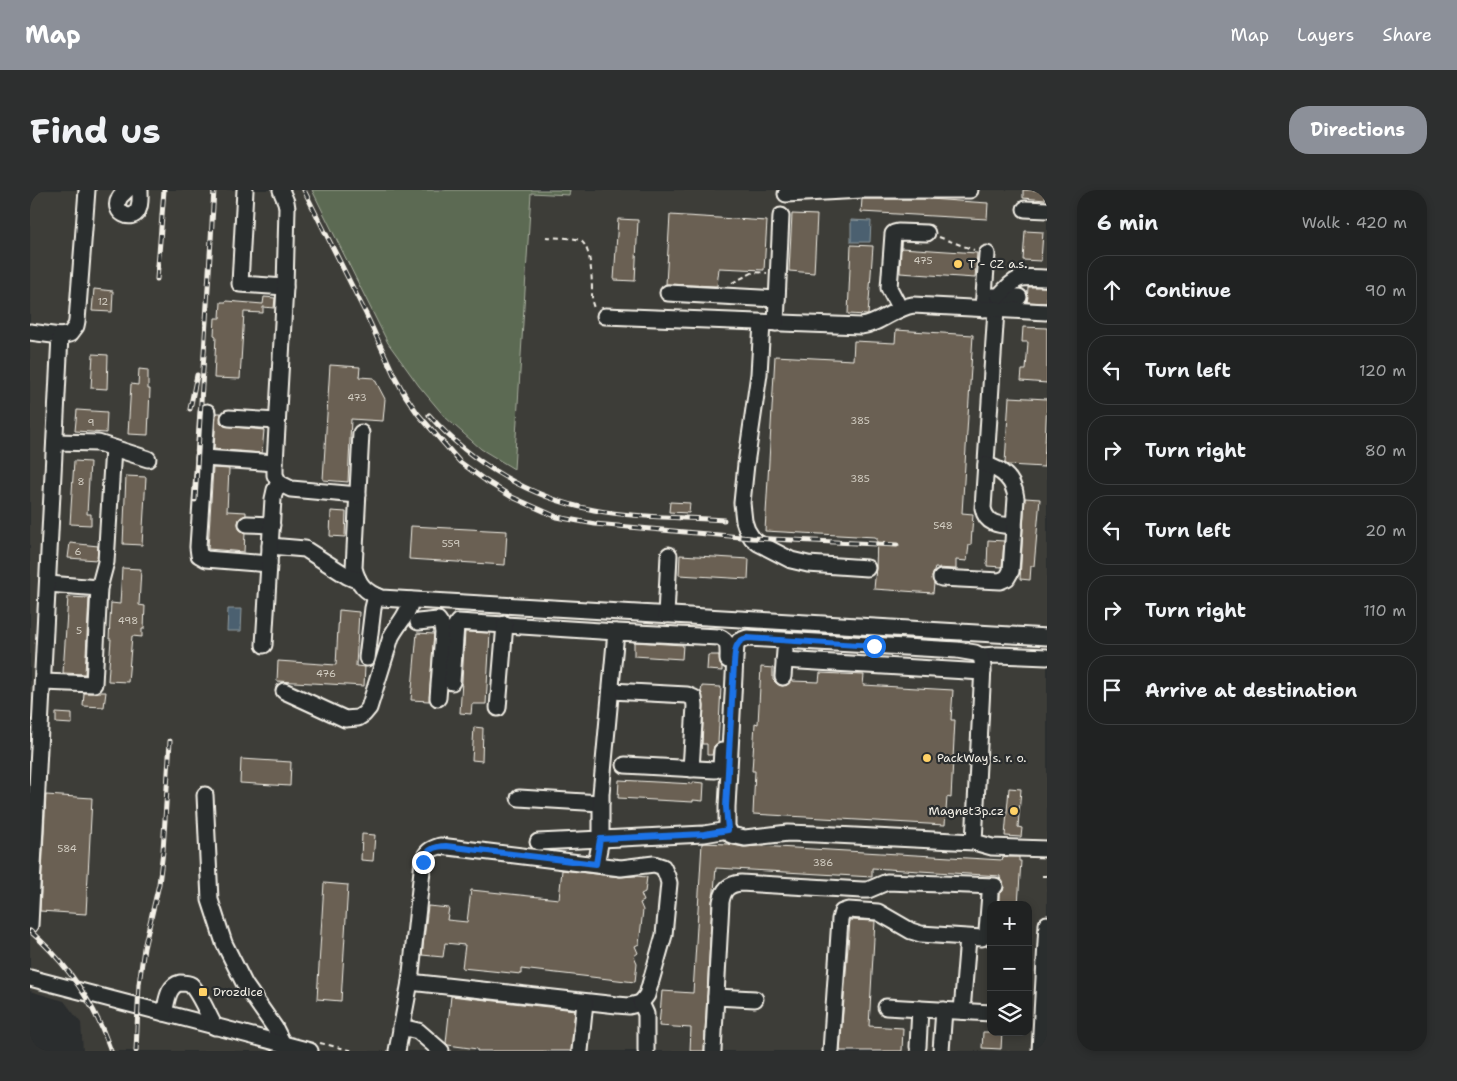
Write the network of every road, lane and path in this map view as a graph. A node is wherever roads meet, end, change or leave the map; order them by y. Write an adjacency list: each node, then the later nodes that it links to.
1 (87, 190): 28 (street)
2 (245, 190): 18 (street)
3 (281, 190): 18 (street)
4 (879, 190): 5 (street); 7 (street)
5 (970, 190)
6 (123, 193): 8 (street)
7 (786, 194)
8 (138, 196)
9 (1025, 209): 10 (street)
10 (1047, 210)
11 (781, 216): 15 (street)
12 (927, 233): 14 (path); 23 (street)
13 (546, 237): 25 (path)
14 (987, 254): 22 (street)
15 (778, 273): 17 (path); 21 (street)
16 (1047, 278): 22 (street)
17 (731, 283)
18 (285, 287): 31 (street)
19 (668, 293): 21 (street)
20 (1019, 298): 22 (street)
21 (777, 299): 26 (street)
22 (991, 302): 23 (street); 24 (street); 38 (street)
23 (900, 309): 26 (street)
24 (1046, 312)
25 (605, 316): 26 (street)
26 (769, 323): 47 (street)
27 (30, 332): 28 (street)
28 (60, 336): 33 (street)
29 (207, 412): 35 (street)
30 (229, 418): 31 (street)
31 (277, 421): 37 (street)
32 (361, 433): 40 (street)
33 (55, 442): 34 (street); 50 (street)
34 (113, 448): 36 (street); 51 (street)
35 (204, 458): 37 (street); 46 (street)
36 (148, 459)
37 (275, 463): 39 (street)
38 (986, 465): 43 (street); 43 (street)
39 (278, 482): 40 (street); 42 (street)
40 (358, 494): 49 (street)
41 (247, 524): 42 (street)
42 (272, 525): 44 (street)
43 (1014, 526): 48 (street)
44 (270, 546): 46 (street); 49 (street)
45 (669, 555): 55 (street)
46 (270, 564): 62 (street)
47 (867, 568)
48 (941, 578)
49 (358, 579): 52 (street)
50 (48, 584): 51 (street); 75 (street)
51 (99, 588): 75 (street)
52 (376, 596): 53 (street); 68 (street)
53 (411, 600): 54 (street); 78 (street)
54 (439, 602): 55 (street); 56 (street)
55 (666, 615): 60 (street)
56 (438, 620): 57 (street); 79 (street)
57 (418, 622)
58 (505, 624): 59 (street); 76 (street); 80 (street)
59 (616, 632): 77 (street); 82 (street)
60 (1047, 637)
61 (786, 640): 63 (street); 69 (street); 87 (street)
62 (264, 645)
63 (874, 646): 64 (street); 70 (street)
64 (898, 647): 65 (street); 71 (street)
65 (931, 649): 66 (street); 72 (street)
66 (981, 656): 67 (street); 73 (street)
67 (1047, 657)
68 (367, 658)
69 (784, 660): 70 (street); 74 (street)
70 (873, 666): 71 (street)
71 (897, 667): 72 (street)
72 (930, 669): 73 (street)
73 (983, 672): 90 (street)
74 (783, 677)
75 (43, 682): 84 (street)
76 (452, 682)
77 (611, 690): 82 (street); 86 (street)
78 (284, 691)
79 (438, 698)
80 (498, 708)
81 (625, 765): 82 (street)
82 (691, 769)
83 (205, 795): 114 (street)
84 (34, 796): 96 (street)
85 (518, 798): 86 (street)
86 (601, 803): 88 (street)
87 (728, 830): 88 (street); 90 (street)
88 (600, 839): 89 (street); 92 (street)
89 (538, 842)
90 (974, 842): 91 (street)
91 (1047, 849)
92 (596, 864): 100 (street); 104 (street)
93 (1042, 876): 94 (path)
94 (1047, 876)
95 (1047, 924): 97 (street)
96 (30, 925)
97 (1047, 929): 111 (street)
98 (968, 938): 101 (street); 108 (street); 122 (street)
99 (30, 978): 110 (street)
100 (410, 982): 103 (street); 113 (street)
101 (716, 997): 102 (street); 121 (street)
102 (755, 999)
103 (585, 1002): 104 (street); 119 (street)
104 (641, 1003): 120 (street)
105 (886, 1007): 106 (street)
106 (920, 1009): 107 (street); 115 (street)
107 (944, 1010): 108 (street); 123 (street)
108 (962, 1011): 109 (street)
109 (987, 1012)
110 (164, 1013): 112 (street); 112 (street)
111 (1035, 1015): 124 (street)
112 (215, 1027): 114 (street)
113 (402, 1027): 117 (street); 118 (street)
114 (283, 1044): 116 (street)
115 (918, 1047)
116 (310, 1051)
117 (397, 1051)
118 (441, 1051)
119 (580, 1051)
120 (646, 1051)
121 (713, 1051)
122 (831, 1051)
123 (941, 1051)
124 (1040, 1051)

